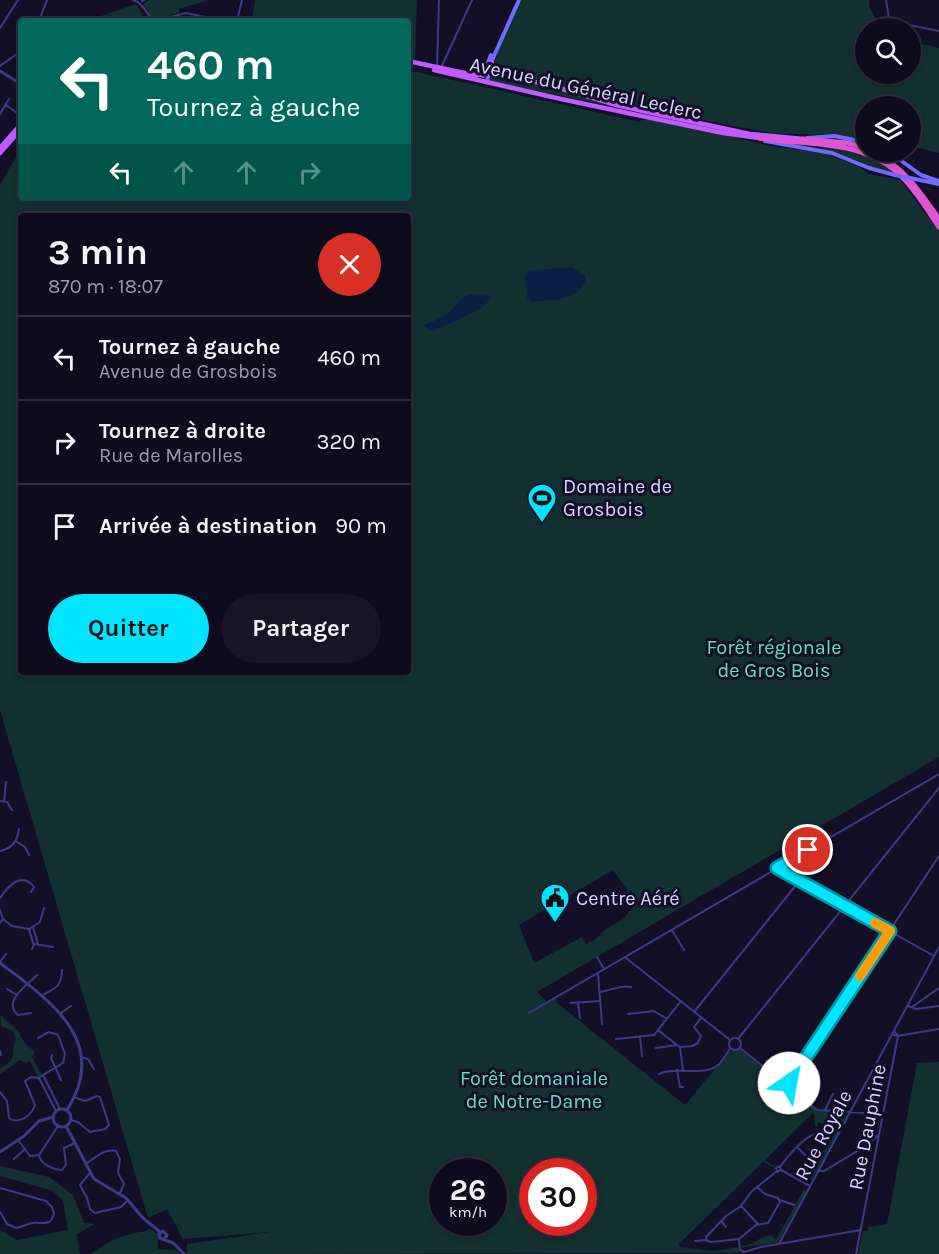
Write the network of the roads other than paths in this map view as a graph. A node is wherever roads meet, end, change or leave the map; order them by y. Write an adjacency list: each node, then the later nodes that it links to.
1 (18, 0): 17 (street)
2 (47, 0): 11 (street)
3 (133, 0): 9 (street)
4 (242, 0): 16 (street)
5 (439, 0): 23 (street)
6 (472, 0): 23 (street)
7 (518, 0): 20 (main road)
8 (886, 0): 18 (street)
9 (141, 1): 12 (street)
10 (192, 14): 13 (street); 14 (street); 15 (street)
11 (40, 18)
12 (151, 18)
13 (168, 18)
14 (191, 18)
15 (211, 18)
16 (238, 18)
17 (0, 28)
18 (939, 31)
19 (18, 54): 24 (street)
20 (490, 60): 25 (main road); 26 (main road)
21 (411, 63): 23 (main road)
22 (411, 64): 26 (main road, Avenue du Général Leclerc)
23 (439, 68): 26 (main road)
24 (0, 69): 27 (street)
25 (502, 74): 26 (main road, Avenue du Général Leclerc); 35 (main road, Avenue du Général Leclerc)
26 (484, 76): 34 (main road, Avenue du Général Leclerc)
27 (18, 82)
28 (9, 99): 29 (street)
29 (6, 105): 30 (street); 31 (street)
30 (0, 114)
31 (18, 114)
32 (18, 127): 38 (main road)
33 (18, 132): 39 (main road)
34 (759, 138): 42 (main road, bridge); 44 (highway)
35 (803, 139): 36 (main road); 37 (highway)
36 (855, 140)
37 (855, 145)
38 (0, 148)
39 (0, 153)
40 (890, 162): 43 (highway)
41 (903, 162): 42 (main road)
42 (939, 183)
43 (939, 219)
44 (939, 226)
45 (939, 774): 51 (street)
46 (6, 782): 48 (street)
47 (939, 788): 60 (street)
48 (2, 801): 49 (street)
49 (12, 810)
50 (19, 829): 52 (street)
51 (829, 837): 56 (street); 57 (street)
52 (16, 842): 53 (street); 54 (street)
53 (0, 850)
54 (29, 855)
55 (939, 856): 67 (street)
56 (777, 868): 57 (street); 66 (street)
57 (799, 881): 60 (street); 96 (street)
58 (31, 892): 59 (street)
59 (0, 898)
60 (844, 906): 67 (street); 114 (street)
61 (44, 908): 65 (street)
62 (0, 910): 63 (street)
63 (3, 918): 64 (street); 65 (street)
64 (0, 923)
65 (31, 928): 68 (street)
66 (672, 930): 72 (street); 76 (street)
67 (890, 931): 74 (street); 132 (street)
68 (36, 944): 69 (street); 71 (street)
69 (53, 947)
70 (939, 947): 74 (street, Rue Royale)
71 (32, 949)
72 (684, 950)
73 (6, 954): 77 (street)
74 (934, 956): 95 (street, Rue Royale)
75 (597, 957): 78 (street)
76 (625, 957): 78 (street); 90 (street)
77 (0, 963): 82 (street)
78 (604, 969): 80 (street)
79 (62, 970): 88 (street)
80 (598, 974): 86 (street); 99 (street)
81 (38, 975): 82 (street)
82 (27, 984): 87 (street); 88 (street)
83 (631, 987): 86 (street)
84 (7, 988): 87 (street)
85 (939, 988): 95 (street)
86 (600, 992): 89 (street)
87 (17, 995): 97 (street)
88 (43, 995): 98 (street)
89 (600, 1001): 91 (street); 104 (street)
90 (681, 1001): 96 (street); 103 (street)
91 (578, 1002): 92 (street); 102 (street)
92 (571, 1003)
93 (71, 1006): 98 (street)
94 (939, 1006): 95 (street)
95 (910, 1007): 108 (street, Rue Royale)
96 (694, 1012): 101 (street)
97 (31, 1013)
98 (61, 1013): 109 (street)
99 (529, 1013)
100 (628, 1014): 103 (street)
101 (701, 1017): 115 (street); 116 (street)
102 (580, 1018)
103 (667, 1019): 106 (street)
104 (602, 1024)
105 (939, 1029): 108 (street)
106 (658, 1030): 110 (street); 111 (street)
107 (81, 1032): 109 (street)
108 (895, 1034): 141 (street, Rue Royale); 142 (street, Rue Dauphine)
109 (74, 1035): 123 (street)
110 (640, 1036): 113 (street); 122 (street)
111 (666, 1036): 116 (street); 117 (street)
112 (38, 1038): 124 (street)
113 (616, 1039)
114 (738, 1039): 115 (street); 119 (street)
115 (729, 1040): 120 (street)
116 (679, 1046): 117 (street); 127 (street)
117 (666, 1047): 118 (street)
118 (656, 1048)
119 (740, 1048): 120 (street); 132 (street)
120 (730, 1049): 127 (street)
121 (52, 1055): 124 (street)
122 (642, 1056)
123 (81, 1057): 125 (street); 136 (street)
124 (55, 1068): 129 (street); 131 (street)
125 (94, 1069)
126 (677, 1070): 127 (street); 128 (street); 133 (street)
127 (683, 1071)
128 (659, 1074)
129 (43, 1075): 130 (street); 137 (street)
130 (39, 1078): 134 (street); 140 (street)
131 (61, 1080)
132 (787, 1086): 139 (street)
133 (683, 1087)
134 (0, 1092)
135 (833, 1094): 139 (street)
136 (74, 1097): 138 (street); 144 (street)
137 (60, 1109): 138 (street); 140 (street)
138 (67, 1110): 144 (street)
139 (825, 1110): 141 (street)
140 (56, 1111): 143 (street)
141 (850, 1112): 142 (street); 159 (street, Rue Royale)
142 (883, 1114): 147 (street, Rue Dauphine)
143 (53, 1117): 145 (street); 149 (street)
144 (71, 1120): 146 (street)
145 (58, 1126): 146 (street); 154 (street)
146 (66, 1126): 150 (street)
147 (879, 1135): 159 (street); 175 (street, Rue Dauphine)
148 (829, 1139): 151 (street)
149 (18, 1140): 152 (street); 153 (street)
150 (75, 1143): 154 (street); 157 (street)
151 (797, 1147): 156 (street); 158 (street)
152 (25, 1149): 154 (street); 155 (street)
153 (0, 1151)
154 (39, 1155)
155 (14, 1159)
156 (814, 1159)
157 (85, 1164): 160 (street); 164 (street)
158 (779, 1169): 161 (street); 162 (street)
159 (818, 1171): 161 (street, Rue Royale)
160 (89, 1174): 164 (street); 165 (street)
161 (810, 1186): 183 (street, Rue Royale)
162 (757, 1187): 166 (street); 168 (street)
163 (0, 1188): 169 (street)
164 (119, 1194): 165 (street)
165 (128, 1200): 176 (street)
166 (780, 1200): 167 (street); 171 (street)
167 (794, 1205)
168 (741, 1206): 170 (street); 172 (street)
169 (0, 1212)
170 (721, 1221): 174 (street); 181 (street)
171 (769, 1222): 172 (street); 173 (street)
172 (758, 1224): 179 (street)
173 (776, 1226)
174 (726, 1227)
175 (861, 1230): 183 (street); 186 (street, Rue Dauphine)
176 (160, 1232): 177 (street); 178 (street)
177 (167, 1235): 178 (street); 182 (street)
178 (164, 1239): 182 (street)
179 (739, 1239): 181 (street); 184 (street)
180 (695, 1240): 181 (street)
181 (706, 1240)
182 (172, 1243): 185 (street)
183 (779, 1244): 184 (street)
184 (743, 1253)
185 (184, 1254)
186 (856, 1254)

